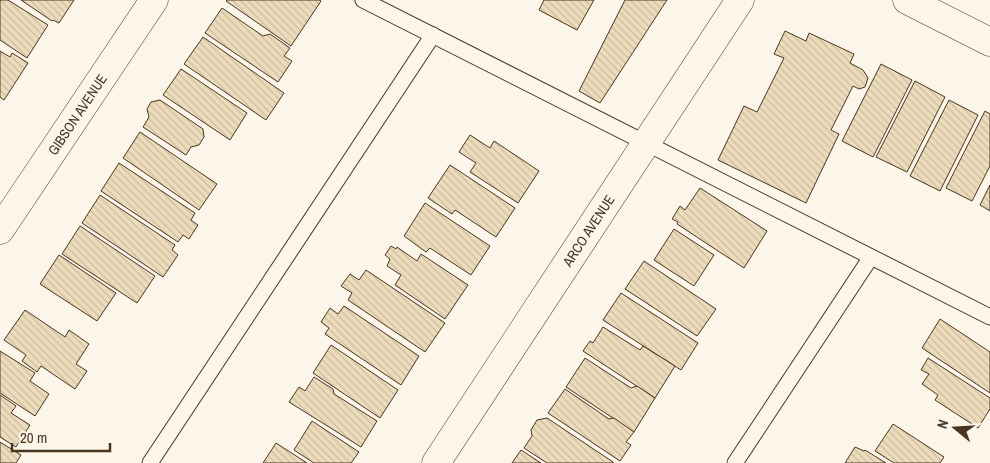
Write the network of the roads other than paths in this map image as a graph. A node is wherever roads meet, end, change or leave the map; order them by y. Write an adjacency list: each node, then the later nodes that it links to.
1 (154, 0): 8 (street, GIBSON AVENUE)
2 (363, 0): 5 (lane)
3 (740, 0): 7 (street, ARCO AVENUE)
4 (907, 0): 6 (street)
5 (433, 35): 7 (lane); 11 (lane)
6 (990, 42)
7 (647, 143): 9 (lane); 12 (street, ARCO AVENUE)
8 (0, 230)
9 (871, 257): 10 (lane); 13 (lane)
10 (990, 317)
11 (150, 463)
12 (436, 463)
13 (736, 463)

